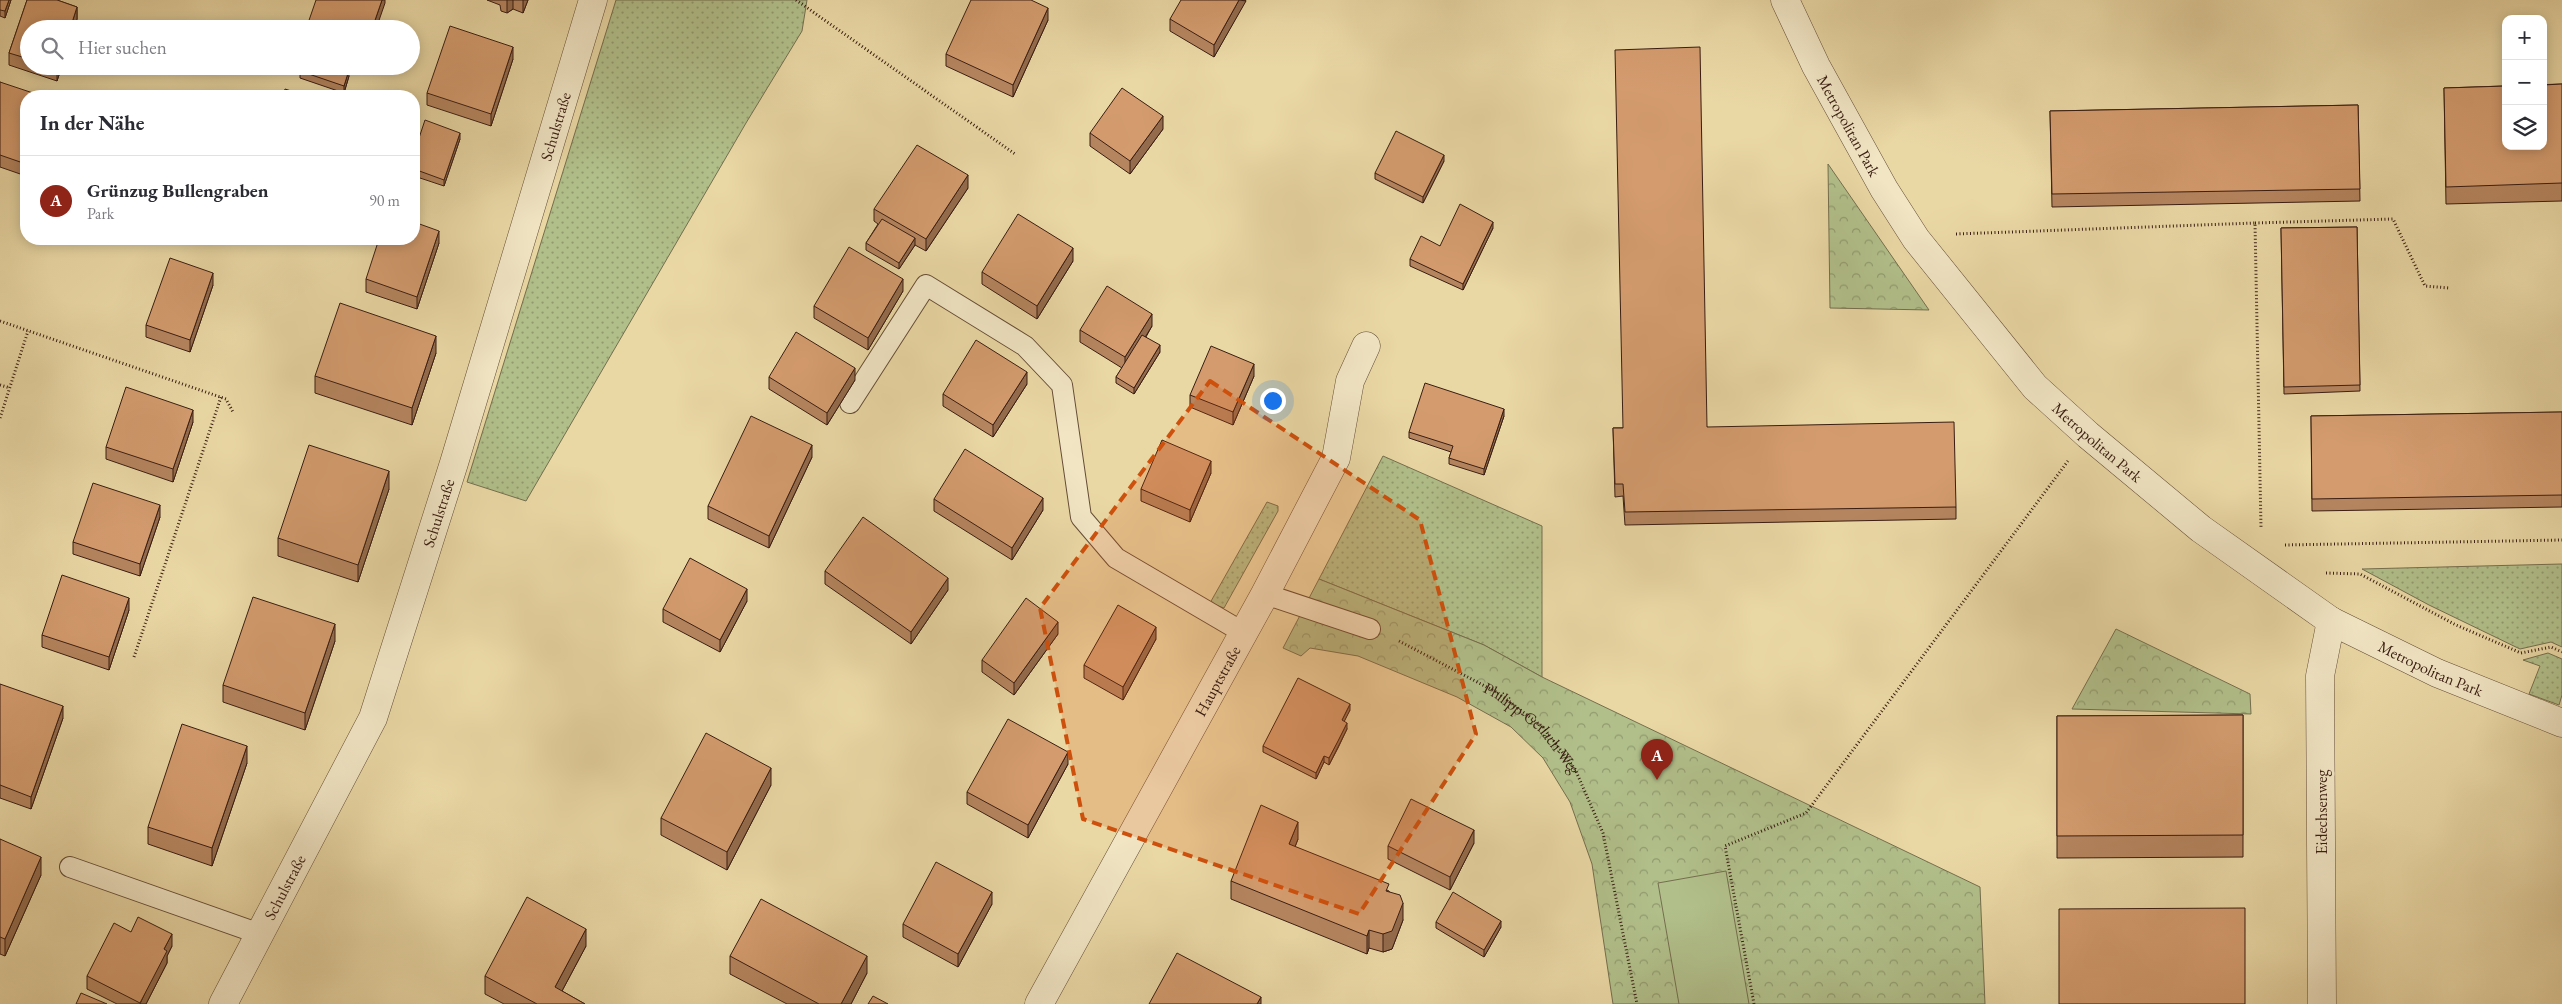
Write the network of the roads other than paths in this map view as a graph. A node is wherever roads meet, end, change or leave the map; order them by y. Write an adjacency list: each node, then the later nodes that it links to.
1 (593, 0): 11 (street, Schulstraße)
2 (1785, 0): 6 (street, Metropolitan Park)
3 (1366, 346): 5 (street, Hauptstraße)
4 (850, 404): 8 (lane)
5 (1265, 594): 7 (lane); 8 (street, Hauptstraße)
6 (2331, 621): 9 (street, Metropolitan Park); 14 (street, Eidechsenweg)
7 (1370, 629)
8 (1244, 633): 13 (street, Hauptstraße)
9 (2562, 722)
10 (70, 867): 11 (lane)
11 (260, 934): 12 (street, Schulstraße)
12 (223, 1004)
13 (1039, 1004)
14 (2322, 1004)

